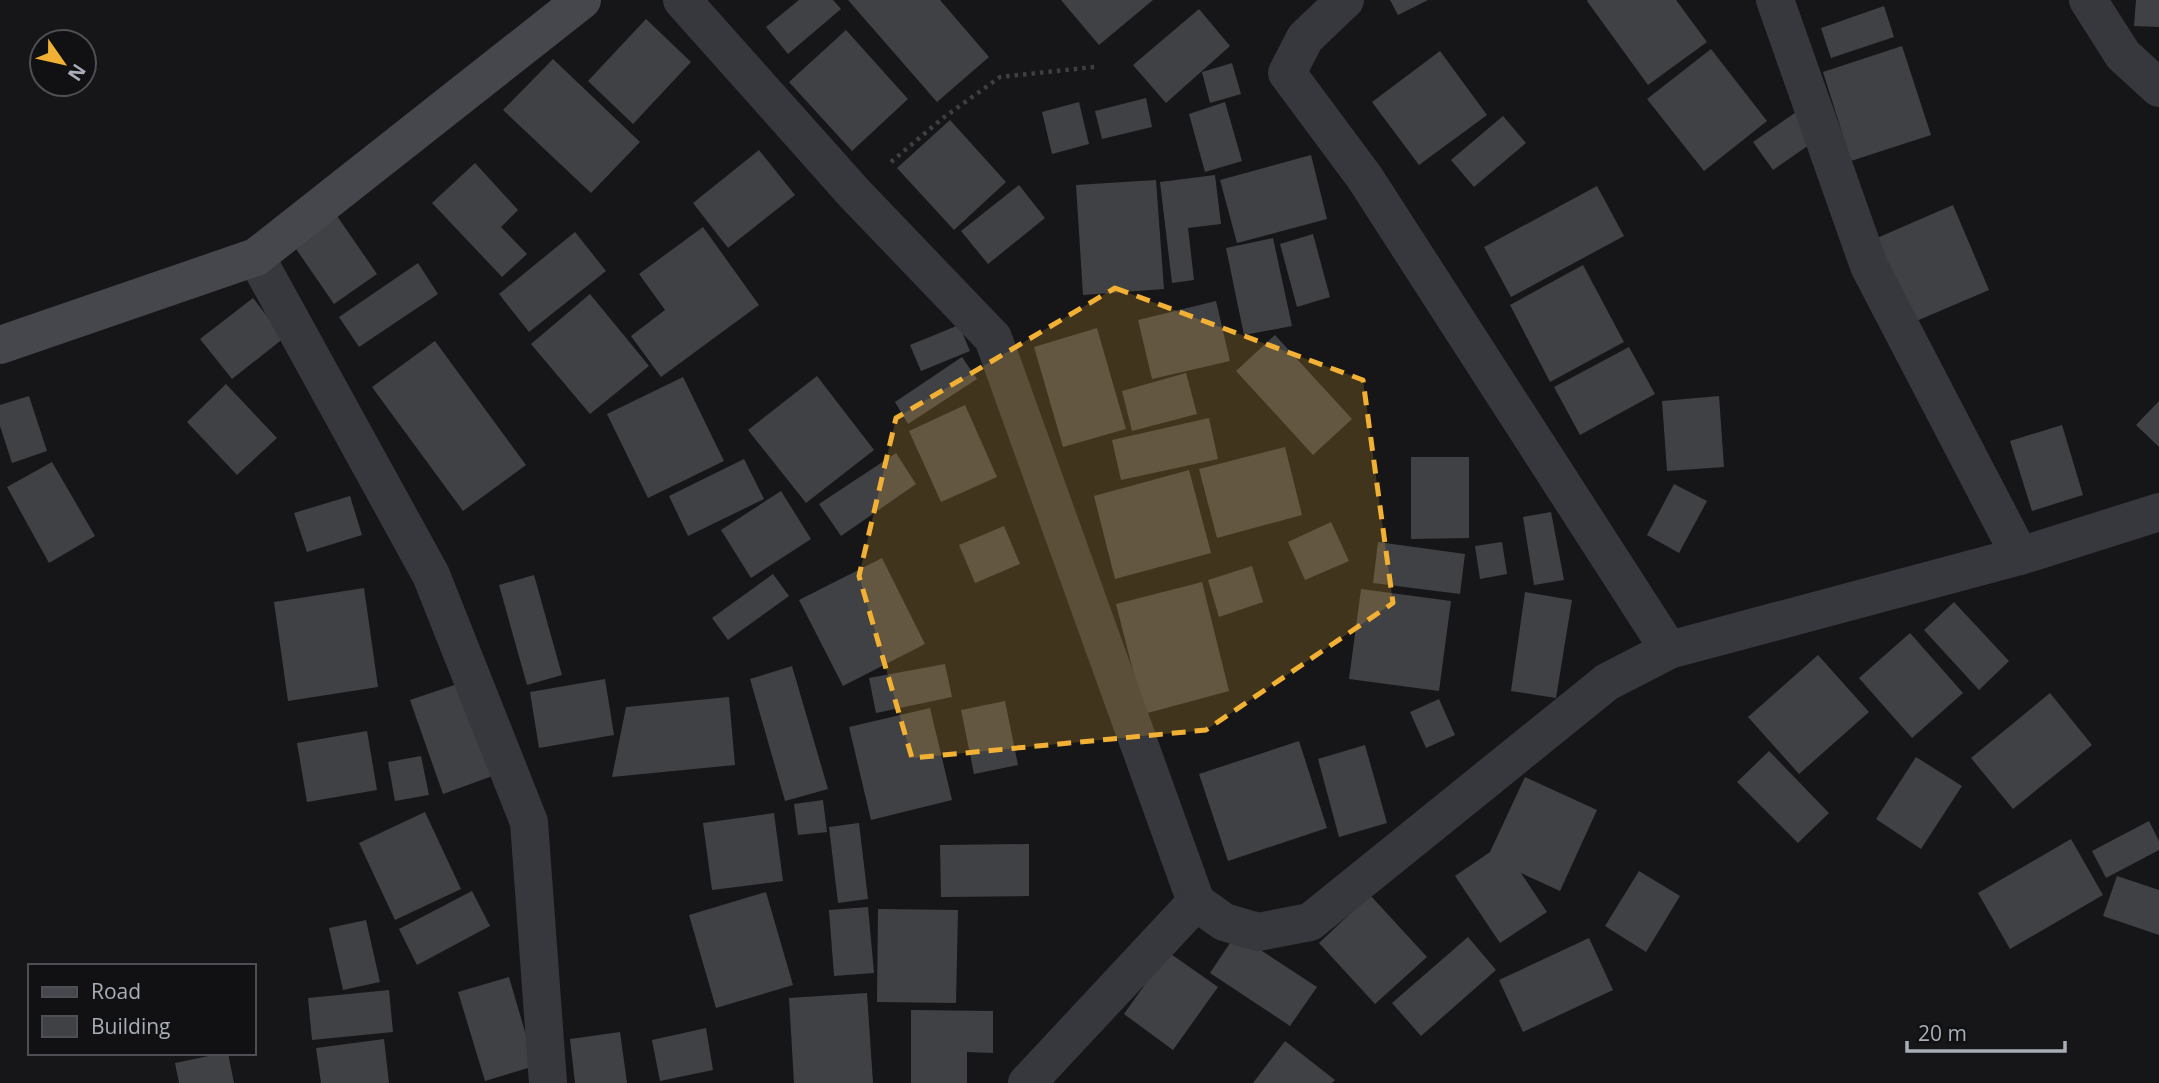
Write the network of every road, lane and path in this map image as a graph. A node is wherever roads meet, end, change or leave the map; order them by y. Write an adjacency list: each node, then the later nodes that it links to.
1 (582, 0): 9 (street)
2 (682, 0): 8 (street)
3 (1345, 0): 13 (street)
4 (1775, 0): 12 (street)
5 (2088, 0): 7 (street)
6 (1094, 67): 8 (path)
7 (2159, 88)
8 (854, 193): 14 (street)
9 (256, 257): 10 (street); 15 (street)
10 (0, 345)
11 (2159, 513): 12 (street)
12 (2021, 556): 13 (street)
13 (1669, 650): 14 (street)
14 (1196, 902): 16 (street)
15 (548, 1083)
16 (1027, 1083)

